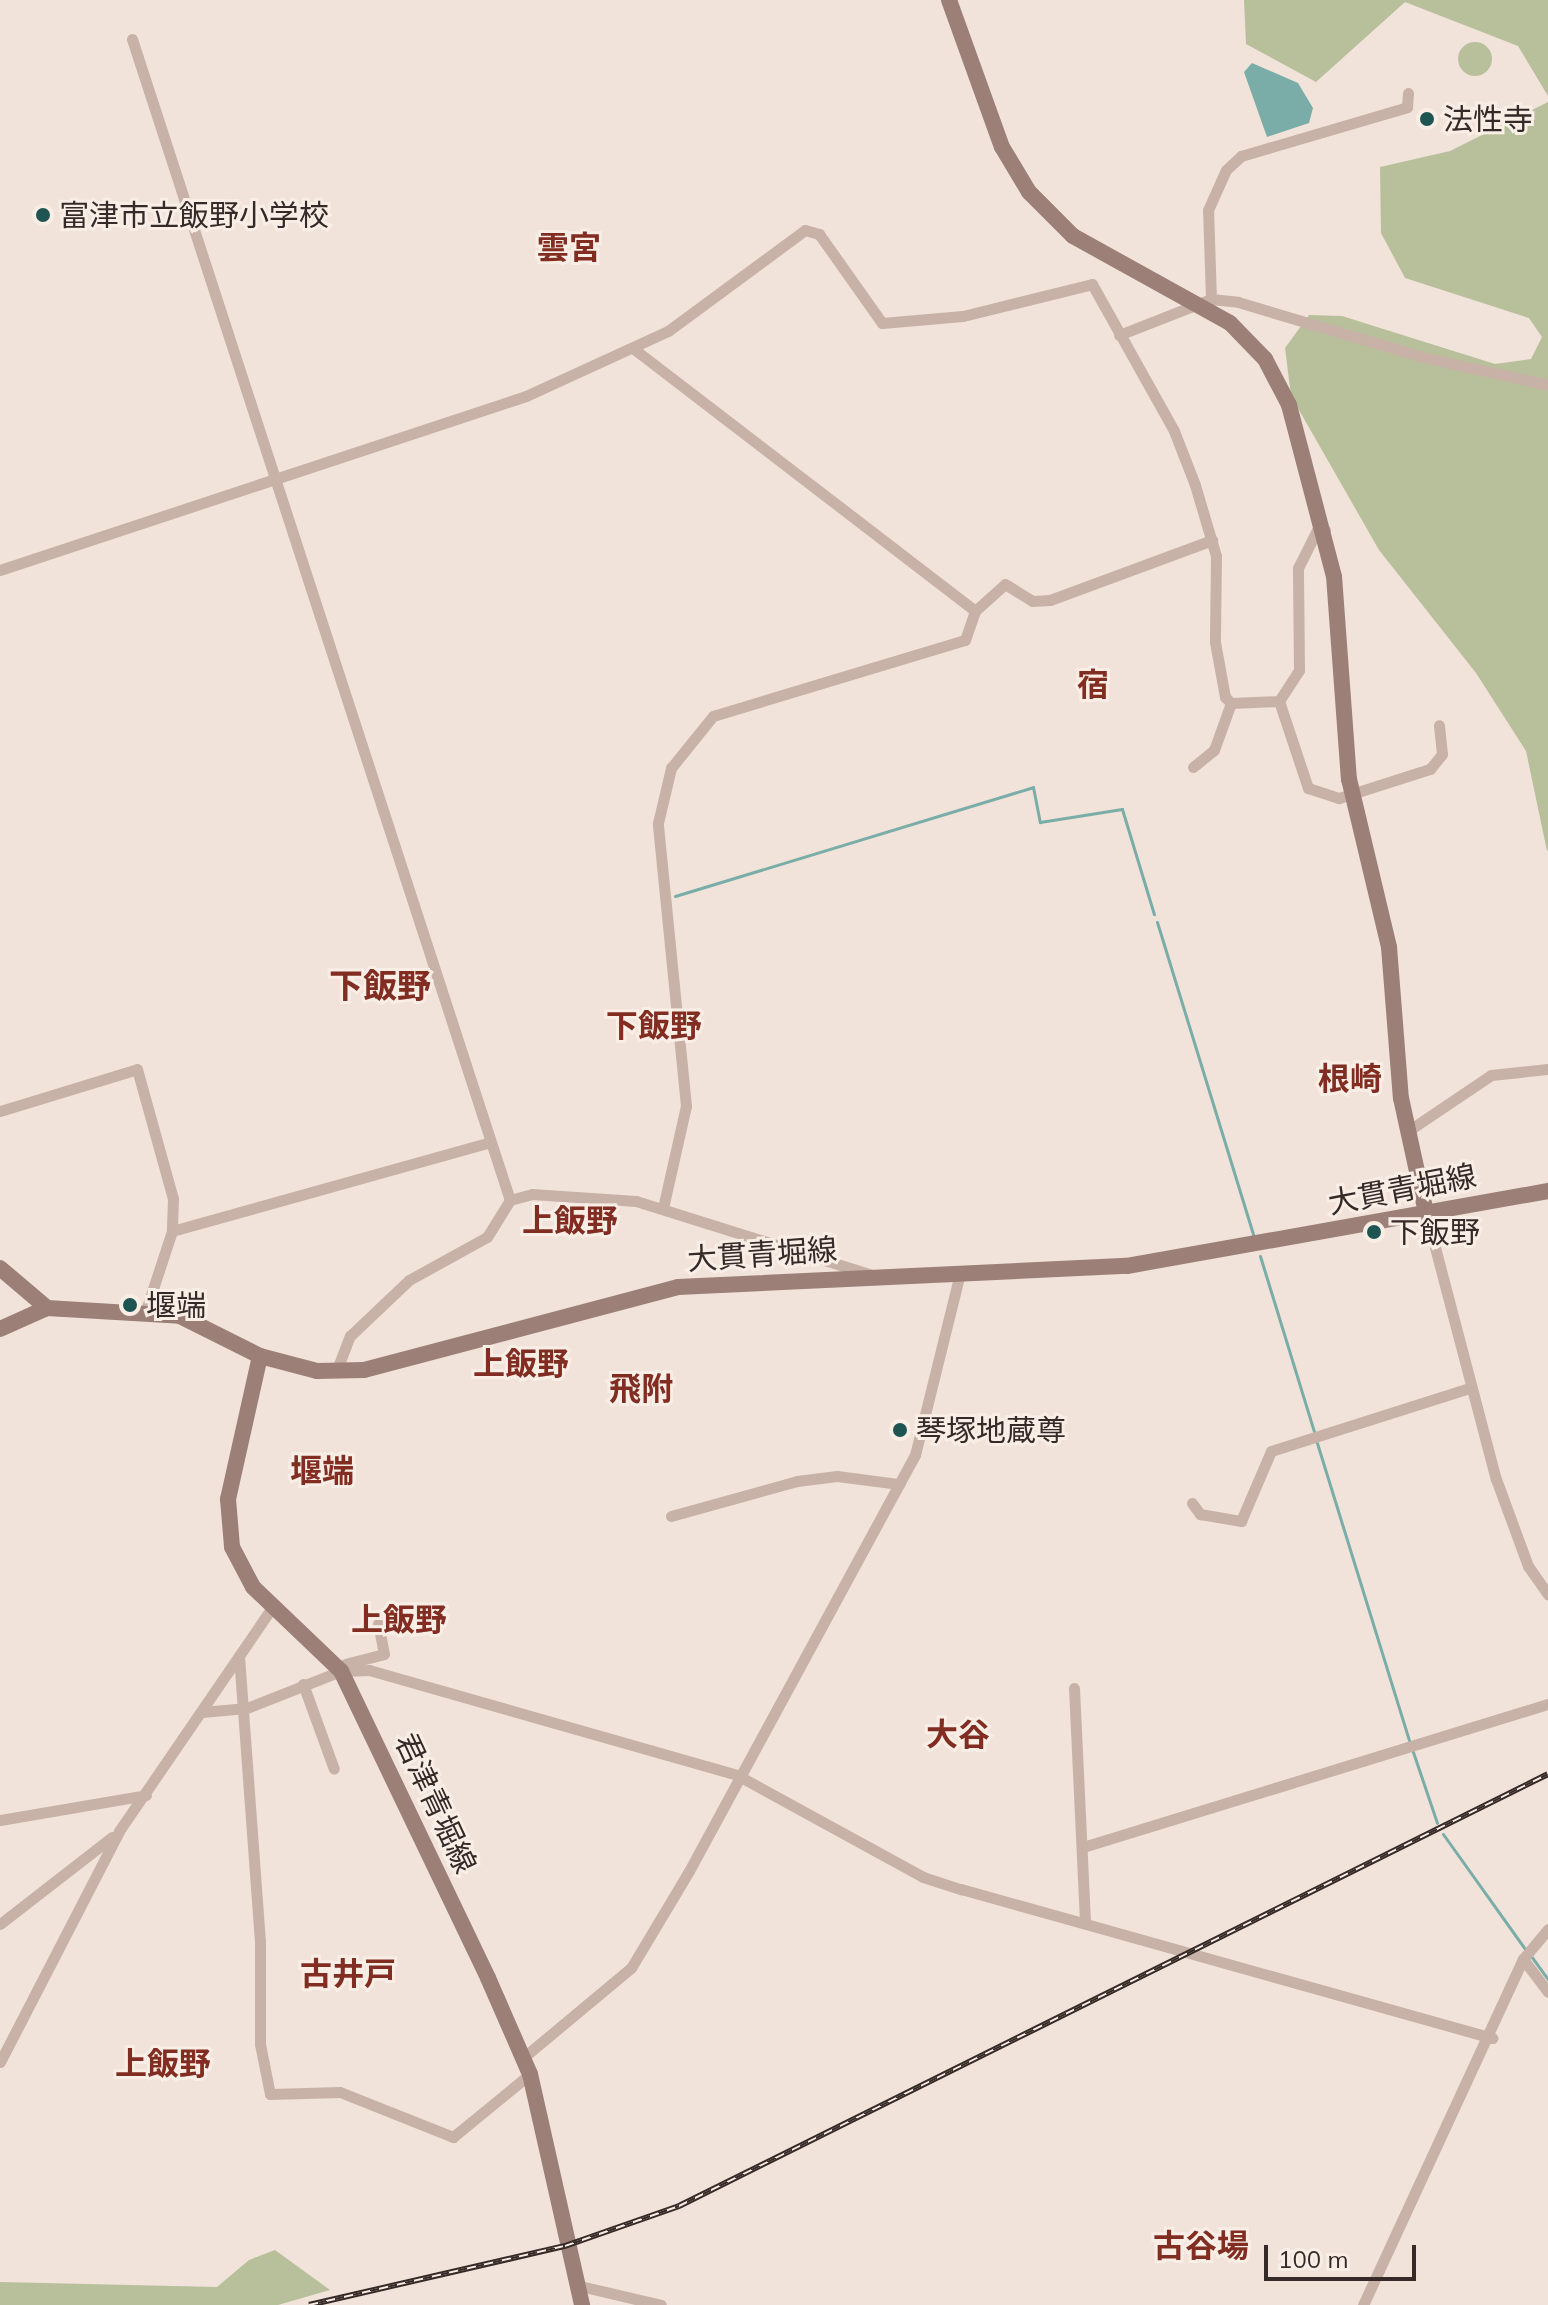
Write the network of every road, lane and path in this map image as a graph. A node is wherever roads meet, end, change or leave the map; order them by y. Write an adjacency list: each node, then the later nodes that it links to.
1 (949, 0): 4 (main road)
2 (132, 39): 8 (street)
3 (1408, 93): 4 (street)
4 (1207, 301): 5 (street); 7 (street); 9 (main road)
5 (1119, 335): 6 (street); 10 (street)
6 (634, 349): 8 (street); 12 (street)
7 (1548, 385)
8 (272, 479): 11 (street); 21 (street)
9 (1326, 530): 13 (street); 17 (main road)
10 (1212, 540): 12 (street); 14 (street)
11 (0, 570)
12 (975, 611): 24 (street)
13 (1279, 701): 14 (street); 17 (street)
14 (1231, 703): 16 (street)
15 (1439, 725): 17 (street)
16 (1193, 767)
17 (1352, 796): 20 (main road)
18 (1548, 1069): 20 (street)
19 (0, 1111): 26 (street)
20 (1408, 1131): 25 (main road)
21 (490, 1142): 23 (street); 26 (street)
22 (1548, 1191): 25 (main road, 大貫青堀線)
23 (510, 1200): 24 (street); 34 (street)
24 (663, 1208): 29 (street)
25 (1426, 1213): 28 (main road, 大貫青堀線); 35 (street)
26 (172, 1231): 31 (street)
27 (0, 1268): 30 (main road)
28 (960, 1273): 29 (main road, 大貫青堀線); 36 (street)
29 (876, 1276): 34 (main road, 大貫青堀線)
30 (47, 1308): 31 (main road, 大貫青堀線); 32 (main road, 大貫青堀線)
31 (145, 1313): 33 (main road, 大貫青堀線)
32 (0, 1329)
33 (260, 1356): 34 (main road, 大貫青堀線); 40 (main road, 君津青堀線)
34 (336, 1372)
35 (1470, 1388): 37 (street); 39 (street)
36 (899, 1484): 38 (street); 50 (street)
37 (1192, 1503)
38 (671, 1516)
39 (1548, 1595)
40 (274, 1605): 42 (street); 43 (main road, 君津青堀線)
41 (378, 1624): 43 (street)
42 (239, 1656): 47 (street); 48 (street)
43 (339, 1668): 44 (street); 50 (street); 62 (main road, 君津青堀線)
44 (303, 1684): 47 (street); 49 (street)
45 (1074, 1688): 54 (street)
46 (1548, 1704): 54 (street)
47 (247, 1708): 48 (street); 62 (street)
48 (202, 1712): 51 (street)
49 (334, 1769)
50 (737, 1775): 55 (street); 62 (street)
51 (146, 1795): 52 (street); 53 (street)
52 (0, 1820)
53 (119, 1831): 56 (street); 61 (street)
54 (1083, 1847): 55 (street)
55 (1085, 1920): 60 (street)
56 (0, 1924)
57 (1548, 1929): 58 (street)
58 (1523, 1959): 59 (street); 60 (street)
59 (1548, 1992)
60 (1492, 2038): 66 (street)
61 (0, 2062)
62 (527, 2065): 63 (main road, 君津青堀線)
63 (580, 2286): 64 (main road, 君津青堀線); 65 (street)
64 (582, 2305)
65 (661, 2305)
66 (1363, 2305)

